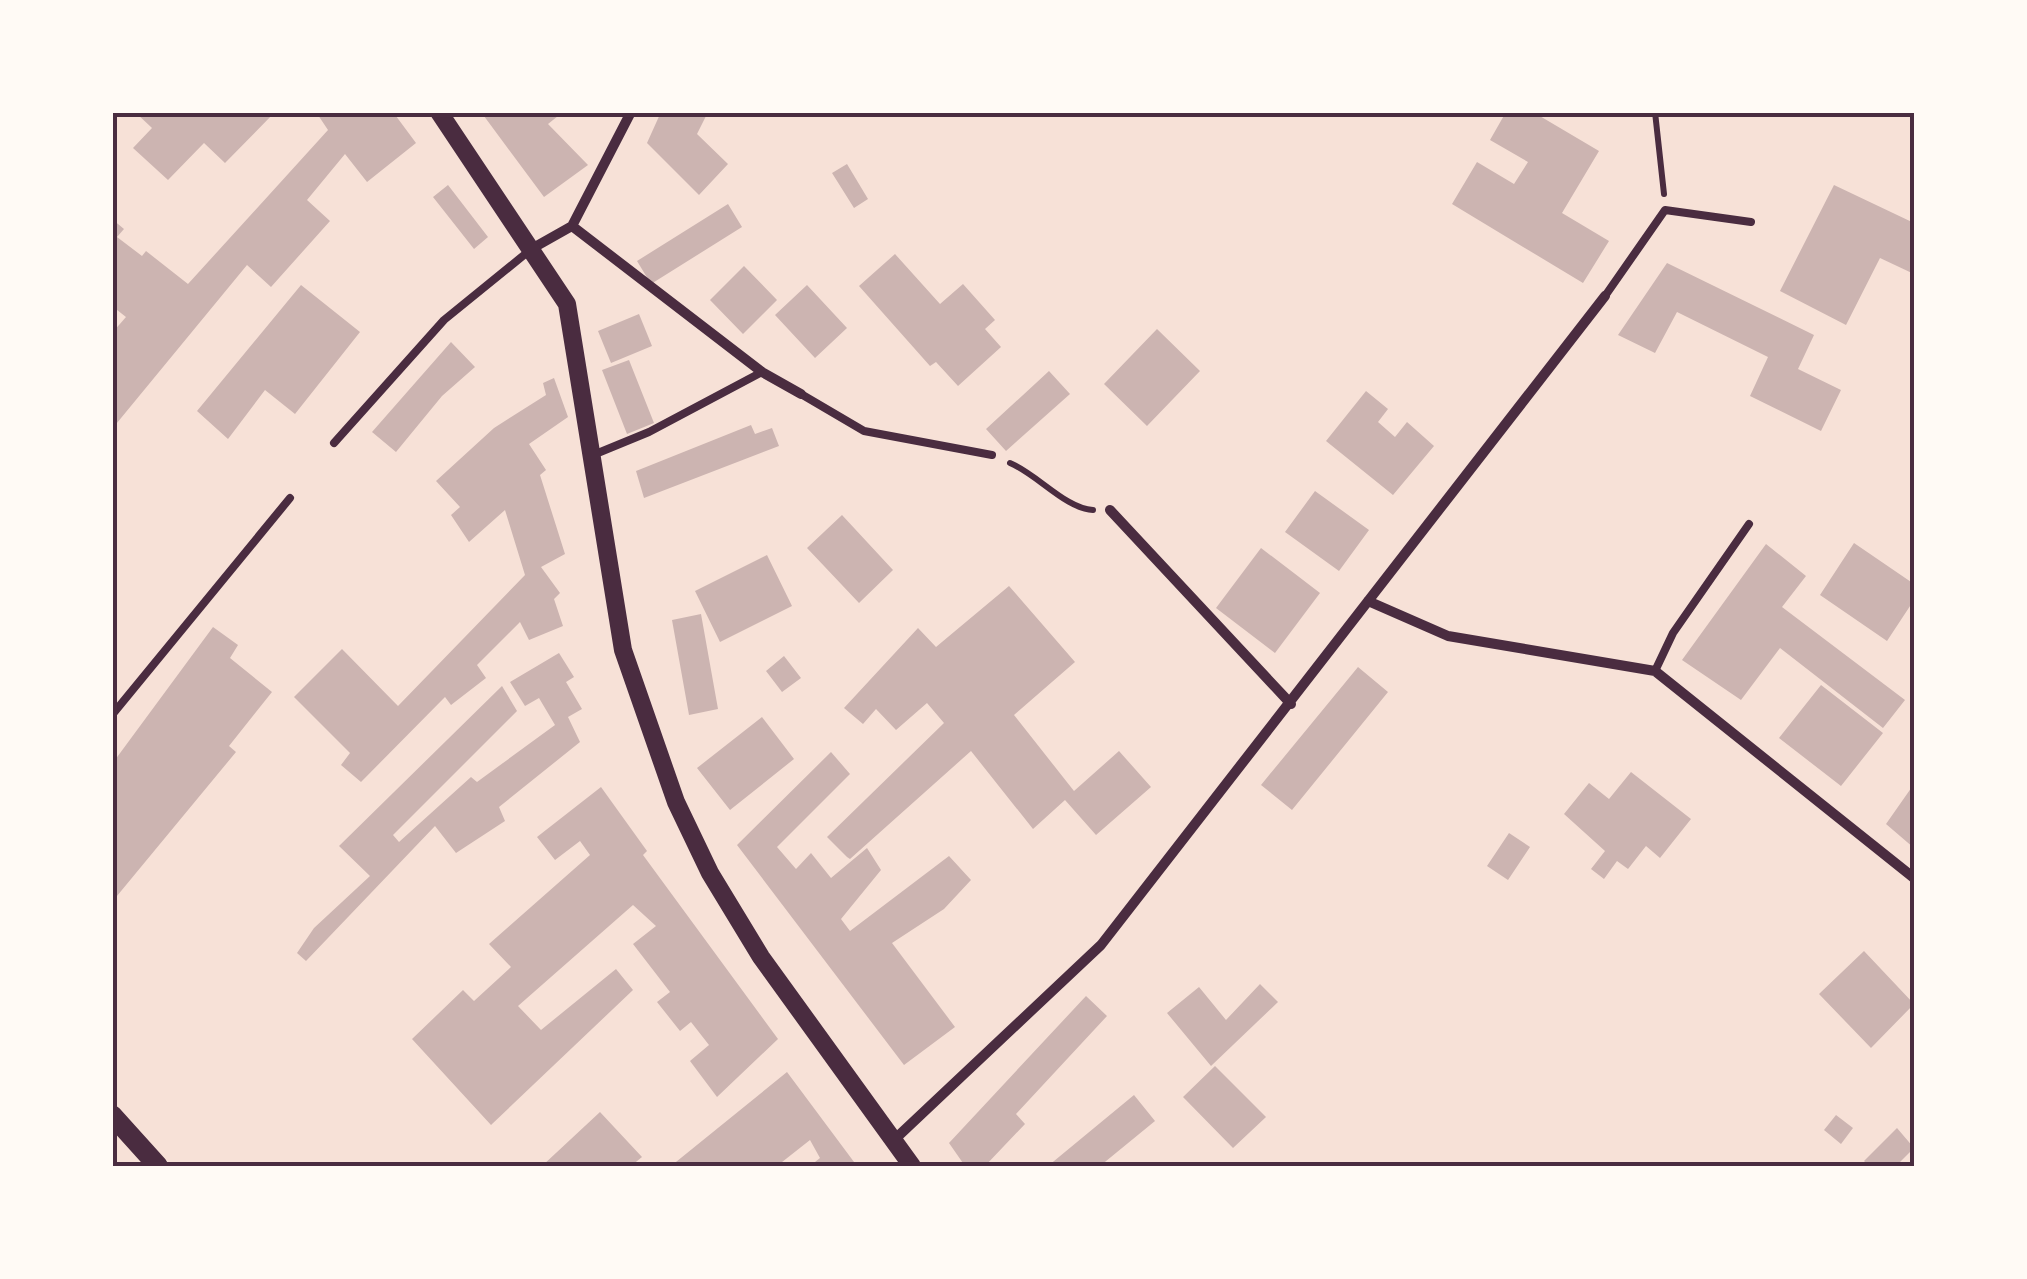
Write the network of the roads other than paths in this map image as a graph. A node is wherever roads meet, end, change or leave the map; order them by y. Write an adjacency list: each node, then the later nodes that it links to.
1 (440, 112): 5 (street)
2 (631, 112): 4 (street)
3 (1751, 222): 6 (lane)
4 (572, 226): 5 (street); 7 (street)
5 (533, 248): 9 (lane); 10 (street)
6 (1605, 296): 15 (street)
7 (762, 372): 8 (street); 10 (lane)
8 (801, 394): 11 (lane)
9 (334, 444)
10 (593, 455): 21 (street)
11 (992, 456)
12 (290, 498): 18 (lane)
13 (1110, 510): 17 (street)
14 (1748, 524): 16 (lane)
15 (1368, 601): 16 (street); 17 (street)
16 (1655, 671): 19 (street)
17 (1290, 704): 21 (street)
18 (112, 715)
19 (1914, 878)
20 (112, 1116): 22 (main road)
21 (894, 1140): 23 (street)
22 (158, 1166)
23 (912, 1166)

